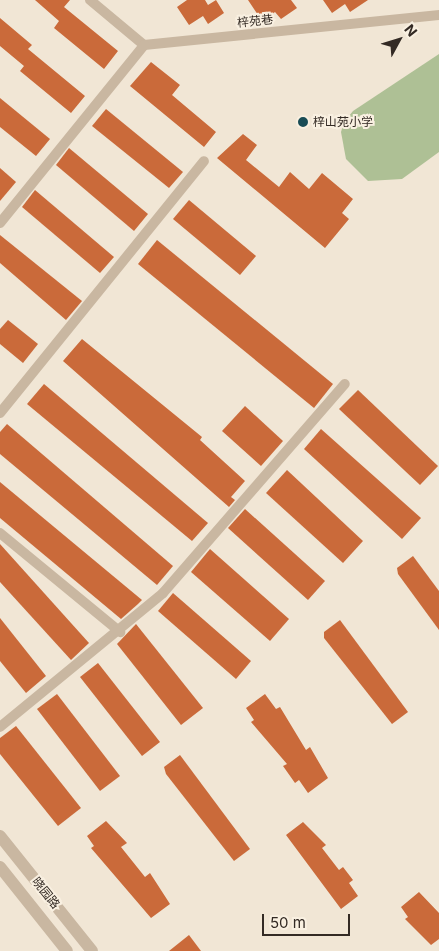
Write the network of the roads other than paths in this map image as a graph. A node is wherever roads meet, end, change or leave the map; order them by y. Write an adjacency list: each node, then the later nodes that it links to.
1 (90, 0): 3 (street)
2 (439, 15): 3 (street, 梓苑巷)
3 (144, 45): 5 (street)
4 (204, 161): 7 (street)
5 (0, 223)
6 (345, 384): 9 (street)
7 (0, 413)
8 (0, 533): 9 (street)
9 (120, 632): 10 (street)
10 (0, 726)
11 (0, 836): 14 (street, 晓园路)
12 (0, 866): 13 (street, 晓园路)
13 (67, 951)
14 (92, 951)

